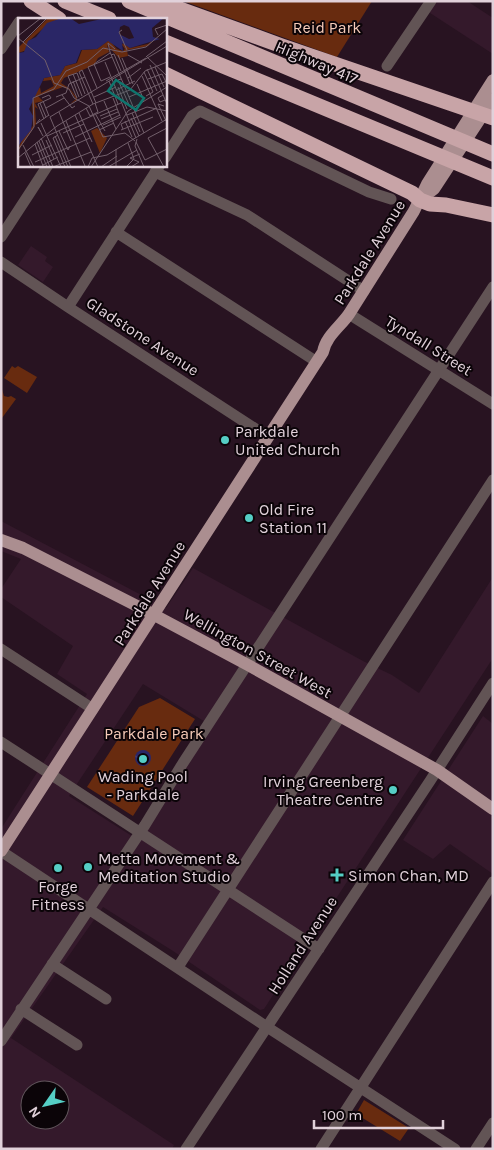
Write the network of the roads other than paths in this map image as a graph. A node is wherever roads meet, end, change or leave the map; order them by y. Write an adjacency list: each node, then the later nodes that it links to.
1 (65, 1): 7 (highway)
2 (129, 1): 16 (highway, Highway 417)
3 (148, 1): 15 (highway)
4 (431, 1): 11 (street)
5 (24, 14): 6 (highway)
6 (52, 18)
7 (106, 18)
8 (18, 23): 10 (street)
9 (166, 42): 20 (highway)
10 (1, 49)
11 (387, 66)
12 (166, 74): 22 (highway)
13 (493, 80): 15 (main road, Parkdale Avenue)
14 (493, 99): 15 (main road, Parkdale Avenue)
15 (483, 114): 22 (main road, Parkdale Avenue)
16 (493, 154)
17 (166, 156): 21 (street)
18 (47, 166): 25 (street)
19 (158, 169): 24 (street); 28 (street)
20 (493, 178)
21 (391, 199)
22 (420, 200): 23 (highway); 28 (main road, Parkdale Avenue)
23 (493, 215)
24 (116, 232): 29 (street); 31 (street)
25 (1, 236)
26 (1, 262): 29 (street, Gladstone Avenue)
27 (493, 287): 32 (street)
28 (364, 290): 30 (main road, Parkdale Avenue)
29 (68, 307): 34 (street, Gladstone Avenue)
30 (347, 317): 31 (main road, Parkdale Avenue); 32 (street, Tyndall Street)
31 (320, 357): 34 (main road, Parkdale Avenue)
32 (439, 370): 33 (street, Tyndall Street); 39 (street)
33 (493, 404)
34 (268, 437): 37 (main road, Parkdale Avenue)
35 (493, 480): 42 (street)
36 (1, 540): 37 (main road, Wellington Street West)
37 (154, 616): 39 (main road, Wellington Street West); 41 (main road, Parkdale Avenue)
38 (1, 649): 41 (street)
39 (248, 665): 42 (main road, Wellington Street West); 47 (street)
40 (493, 683): 44 (street, Holland Avenue)
41 (93, 710): 45 (main road, Parkdale Avenue)
42 (341, 717): 44 (main road, Wellington Street West); 50 (street)
43 (1, 742): 45 (street)
44 (436, 770): 46 (main road, Wellington Street West); 52 (street, Holland Avenue)
45 (52, 774): 47 (street); 48 (main road, Parkdale Avenue)
46 (493, 808)
47 (140, 832): 50 (street); 51 (street)
48 (1, 851): 51 (street)
49 (493, 882): 60 (street)
50 (228, 889): 52 (street); 54 (street)
51 (88, 909): 53 (street); 54 (street)
52 (319, 949): 57 (street, Holland Avenue)
53 (52, 964): 55 (street); 56 (street)
54 (178, 967): 57 (street)
55 (106, 999)
56 (21, 1009): 58 (street); 59 (street)
57 (268, 1027): 60 (street); 62 (street, Holland Avenue)
58 (1, 1041)
59 (76, 1045)
60 (361, 1087): 63 (street); 64 (street)
61 (493, 1123): 65 (street)
62 (186, 1149)
63 (320, 1149)
64 (455, 1149)
65 (476, 1149)

